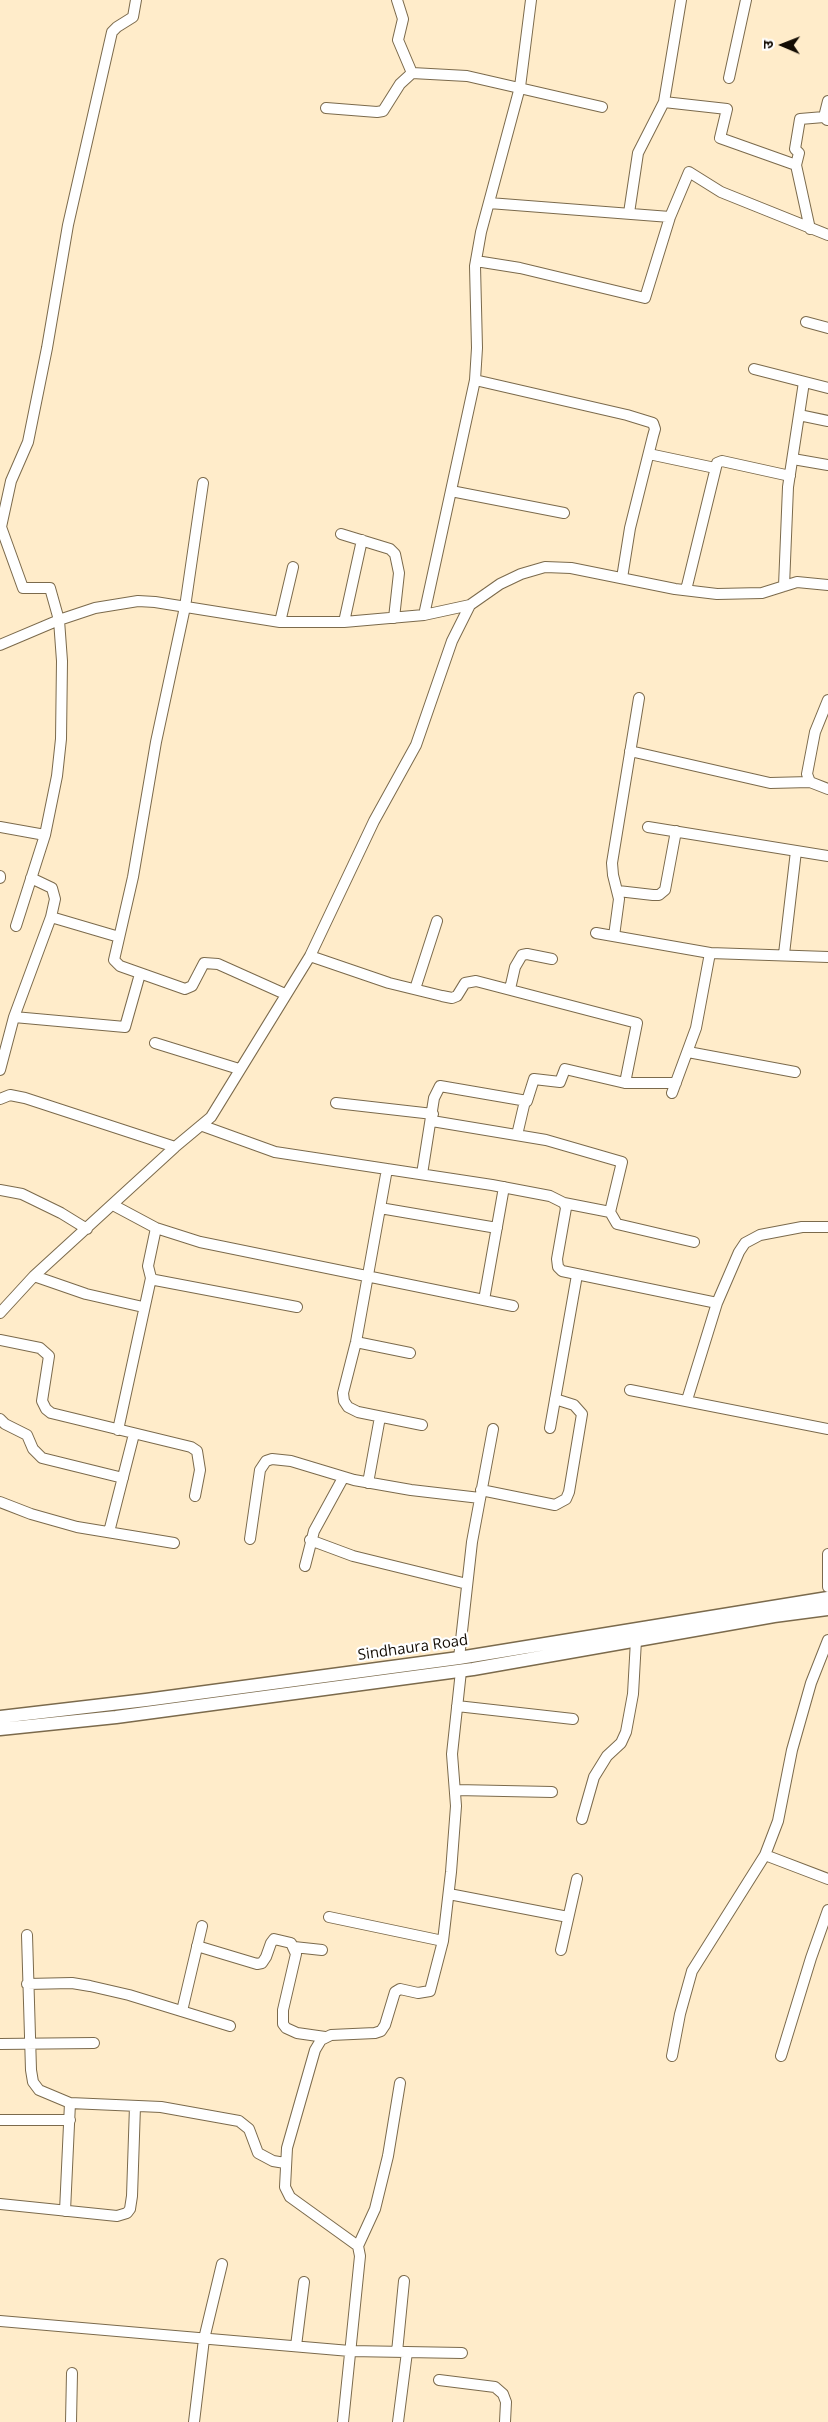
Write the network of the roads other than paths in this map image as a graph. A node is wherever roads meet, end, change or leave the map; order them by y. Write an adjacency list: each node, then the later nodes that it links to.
1 (136, 0): 37 (street)
2 (397, 0): 6 (street)
3 (530, 0): 8 (street)
4 (681, 0): 10 (street)
5 (746, 0): 7 (street)
6 (412, 73): 8 (street); 12 (street)
7 (729, 78)
8 (520, 87): 11 (street); 15 (street)
9 (828, 100): 13 (street)
10 (664, 102): 14 (street); 16 (street)
11 (602, 107)
12 (326, 108)
13 (826, 119): 14 (street)
14 (796, 165): 18 (street)
15 (489, 203): 16 (street); 20 (street)
16 (629, 213): 17 (street)
17 (670, 217): 18 (street); 20 (street)
18 (810, 229): 19 (street)
19 (828, 235)
20 (476, 261): 24 (street)
21 (806, 322): 22 (street)
22 (828, 328)
23 (754, 369): 25 (street)
24 (474, 380): 29 (street); 35 (street)
25 (804, 382): 26 (street); 27 (street)
26 (828, 388)
27 (799, 415): 28 (street); 30 (street)
28 (828, 420)
29 (649, 454): 32 (street); 41 (street)
30 (793, 459): 31 (street); 33 (street)
31 (828, 465)
32 (715, 468): 33 (street); 44 (street)
33 (790, 476): 43 (street)
34 (203, 483): 46 (street)
35 (450, 491): 36 (street); 47 (street)
36 (564, 513)
37 (1, 520): 49 (street)
38 (341, 534): 39 (street)
39 (362, 540): 48 (street); 51 (street)
40 (293, 567): 50 (street)
41 (622, 578): 44 (street); 45 (street)
42 (828, 585): 43 (street)
43 (784, 586): 44 (street)
44 (686, 590)
45 (470, 605): 47 (street); 74 (street)
46 (185, 607): 49 (street); 50 (street); 71 (street)
47 (424, 615): 48 (street)
48 (394, 618): 51 (street)
49 (59, 620): 52 (street); 61 (street)
50 (280, 622): 51 (street)
51 (344, 622)
52 (0, 645)
53 (639, 698): 55 (street)
54 (828, 700): 56 (street)
55 (630, 751): 56 (street); 65 (street)
56 (810, 782): 57 (street)
57 (828, 789)
58 (0, 827): 61 (street)
59 (648, 827): 60 (street)
60 (676, 831): 62 (street); 65 (street)
61 (45, 835): 64 (street)
62 (796, 851): 63 (street); 73 (street)
63 (828, 856)
64 (32, 878): 66 (street); 68 (street)
65 (618, 891): 70 (street)
66 (51, 917): 71 (street); 81 (street)
67 (437, 921): 78 (street)
68 (16, 926)
69 (596, 933): 70 (street)
70 (614, 936): 72 (street)
71 (119, 937): 77 (street)
72 (710, 953): 73 (street); 83 (street)
73 (784, 954): 75 (street)
74 (310, 956): 78 (street); 80 (street)
75 (828, 957)
76 (552, 959): 79 (street)
77 (140, 974): 80 (street); 81 (street)
78 (415, 989): 79 (street)
79 (510, 989): 87 (street)
80 (285, 994): 84 (street)
81 (14, 1017): 85 (street)
82 (155, 1043): 84 (street)
83 (688, 1052): 86 (street); 87 (street)
84 (239, 1069): 92 (street)
85 (0, 1070)
86 (795, 1072)
87 (625, 1083): 89 (street)
88 (0, 1099): 94 (street)
89 (525, 1101): 91 (street); 93 (street)
90 (336, 1102): 91 (street)
91 (432, 1118): 93 (street); 96 (street)
92 (203, 1126): 94 (street); 95 (street)
93 (517, 1135): 102 (street)
94 (175, 1147): 100 (street)
95 (387, 1169): 96 (street); 101 (street)
96 (422, 1174): 97 (street)
97 (504, 1187): 99 (street); 105 (street)
98 (0, 1190): 106 (street)
99 (564, 1203): 102 (street); 109 (street)
100 (113, 1205): 104 (street); 106 (street)
101 (380, 1208): 105 (street); 110 (street)
102 (610, 1212): 107 (street)
103 (828, 1227): 113 (street)
104 (156, 1228): 110 (street); 111 (street)
105 (497, 1228): 112 (street)
106 (87, 1229): 108 (street)
107 (694, 1242)
108 (34, 1276): 115 (street); 117 (street)
109 (577, 1276): 113 (street); 122 (street)
110 (368, 1277): 112 (street); 119 (street)
111 (151, 1278): 115 (street); 116 (street)
112 (484, 1300): 114 (street)
113 (717, 1303): 123 (street)
114 (513, 1306)
115 (143, 1307): 130 (street)
116 (297, 1307)
117 (0, 1313)
118 (0, 1340): 130 (street)
119 (356, 1342): 120 (street); 124 (street)
120 (410, 1353)
121 (630, 1390): 123 (street)
122 (555, 1399): 127 (street); 135 (street)
123 (687, 1400): 129 (street)
124 (380, 1416): 126 (street); 134 (street)
125 (0, 1419): 132 (street)
126 (422, 1425)
127 (550, 1428)
128 (493, 1429): 135 (street)
129 (828, 1429)
130 (118, 1430): 131 (street)
131 (134, 1434): 132 (street); 136 (street)
132 (123, 1478): 138 (street)
133 (343, 1478): 134 (street); 139 (street); 140 (street)
134 (368, 1483): 135 (street)
135 (480, 1494): 144 (street)
136 (196, 1496)
137 (0, 1502): 138 (street)
138 (109, 1532): 141 (street)
139 (250, 1539)
140 (310, 1540): 143 (street); 144 (street)
141 (174, 1543)
142 (828, 1554): 145 (street)
143 (305, 1566)
144 (467, 1584): 150 (street)
145 (828, 1587)
146 (828, 1598): 150 (street, Sindhaura Road)
147 (828, 1609): 148 (street)
148 (636, 1640): 150 (street); 157 (street)
149 (828, 1640): 158 (street)
150 (460, 1664): 151 (street); 152 (street, Sindhaura Road); 154 (street)
151 (457, 1706): 153 (street); 155 (street)
152 (0, 1717)
153 (573, 1719)
154 (0, 1730)
155 (456, 1790): 156 (street); 161 (street)
156 (552, 1792)
157 (582, 1819)
158 (765, 1855): 160 (street); 179 (street)
159 (577, 1878): 164 (street)
160 (828, 1879)
161 (449, 1894): 164 (street); 167 (street)
162 (828, 1910): 180 (street)
163 (329, 1917): 167 (street)
164 (568, 1917): 171 (street)
165 (202, 1926): 168 (street)
166 (27, 1935): 172 (street)
167 (443, 1941): 175 (street)
168 (197, 1946): 169 (street); 173 (street)
169 (294, 1948): 170 (street); 175 (street)
170 (322, 1950)
171 (561, 1950)
172 (28, 1984): 173 (street); 176 (street)
173 (182, 2011): 174 (street)
174 (230, 2026)
175 (325, 2037): 186 (street)
176 (30, 2042): 177 (street); 178 (street); 182 (street)
177 (94, 2043)
178 (0, 2044)
179 (672, 2056)
180 (781, 2056)
181 (400, 2083): 189 (street)
182 (70, 2103): 183 (street); 185 (street)
183 (135, 2106): 186 (street); 188 (street)
184 (0, 2120): 185 (street)
185 (70, 2120): 188 (street)
186 (285, 2163): 189 (street)
187 (0, 2204): 188 (street)
188 (65, 2211)
189 (358, 2246): 196 (street)
190 (222, 2264): 194 (street)
191 (404, 2281): 197 (street)
192 (304, 2282): 195 (street)
193 (0, 2322): 194 (street)
194 (204, 2339): 195 (street); 202 (street)
195 (296, 2346): 196 (street)
196 (350, 2351): 197 (street); 203 (street)
197 (402, 2352): 198 (street); 204 (street)
198 (462, 2353)
199 (72, 2373): 201 (street)
200 (439, 2380): 205 (street)
201 (71, 2422)
202 (194, 2422)
203 (343, 2422)
204 (398, 2422)
205 (506, 2422)

